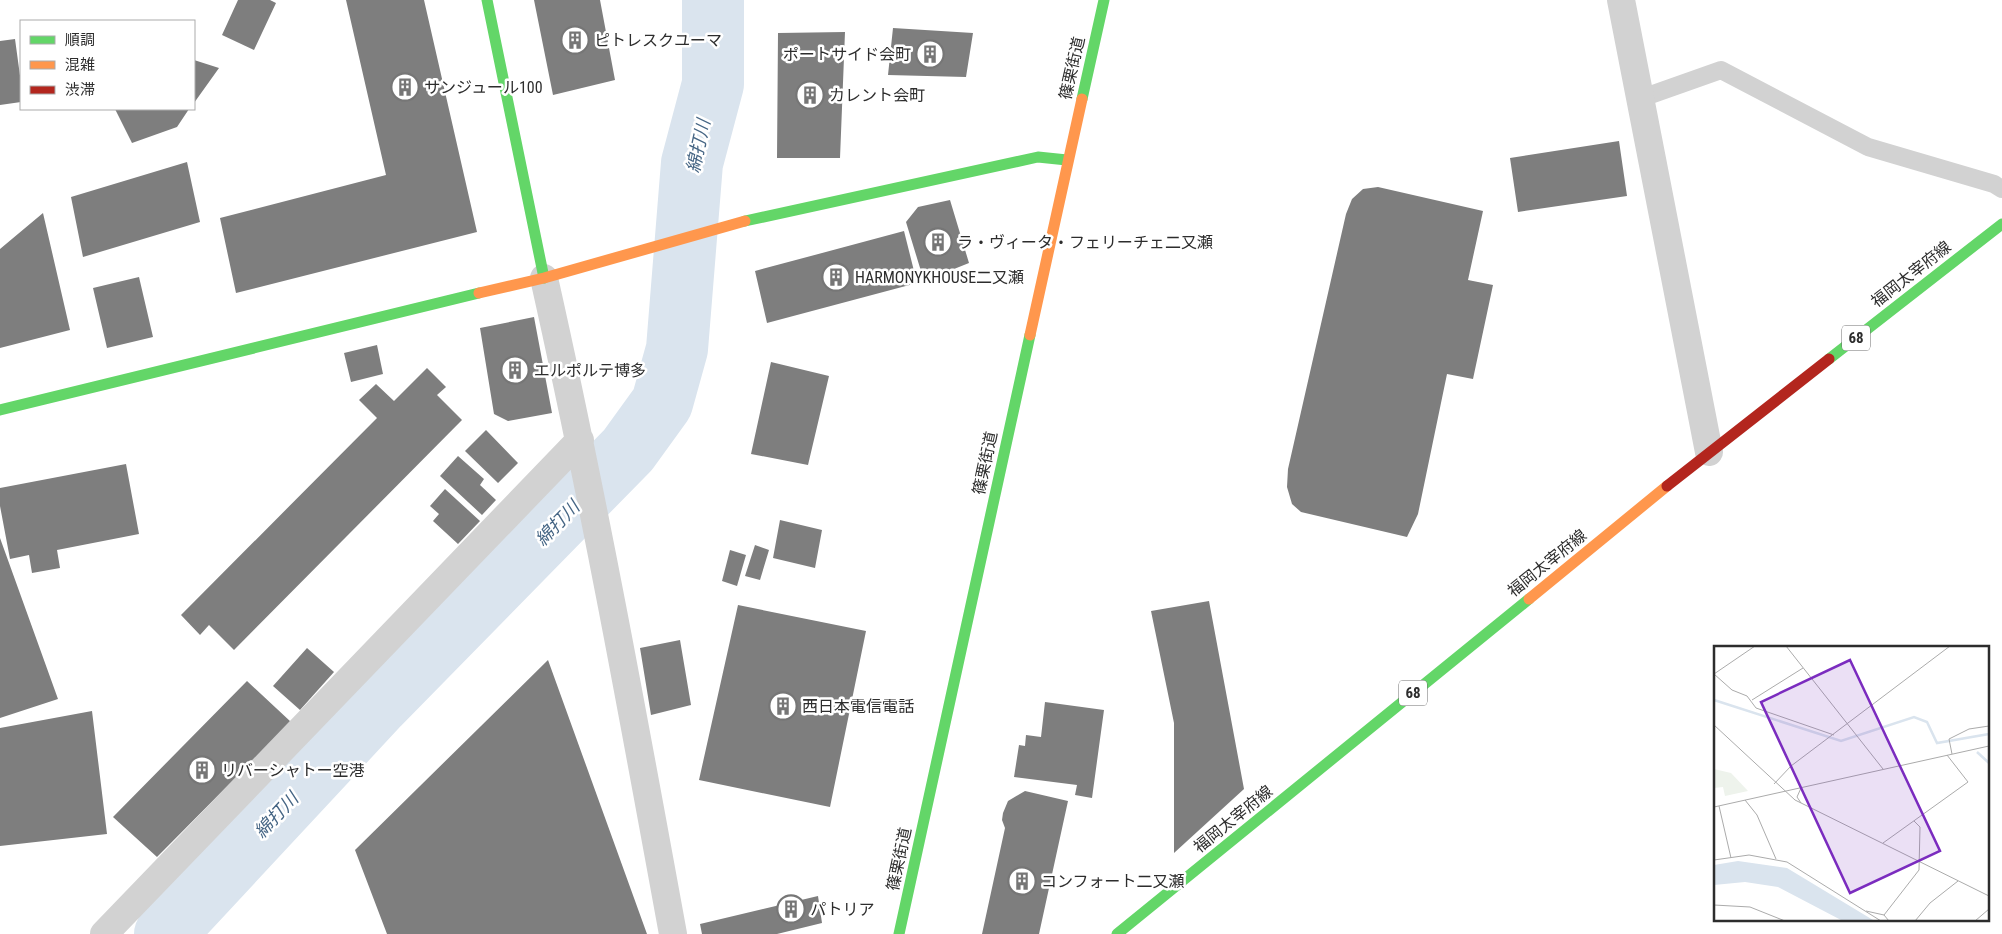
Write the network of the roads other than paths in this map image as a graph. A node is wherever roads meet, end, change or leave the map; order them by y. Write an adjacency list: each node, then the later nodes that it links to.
1 (487, 0): 8 (main road)
2 (1104, 0): 5 (main road, 篠栗街道)
3 (1621, 0): 4 (street)
4 (1639, 99): 6 (lane); 11 (street)
5 (1068, 160): 8 (main road); 14 (main road, 篠栗街道)
6 (2002, 189)
7 (2002, 224): 11 (main road, 福岡太宰府線 / 68)
8 (544, 278): 9 (main road); 10 (street)
9 (0, 410)
10 (580, 440): 12 (street); 13 (street)
11 (1709, 452): 15 (main road, 福岡太宰府線 / 68)
12 (104, 934)
13 (673, 934)
14 (899, 934)
15 (1117, 934)

